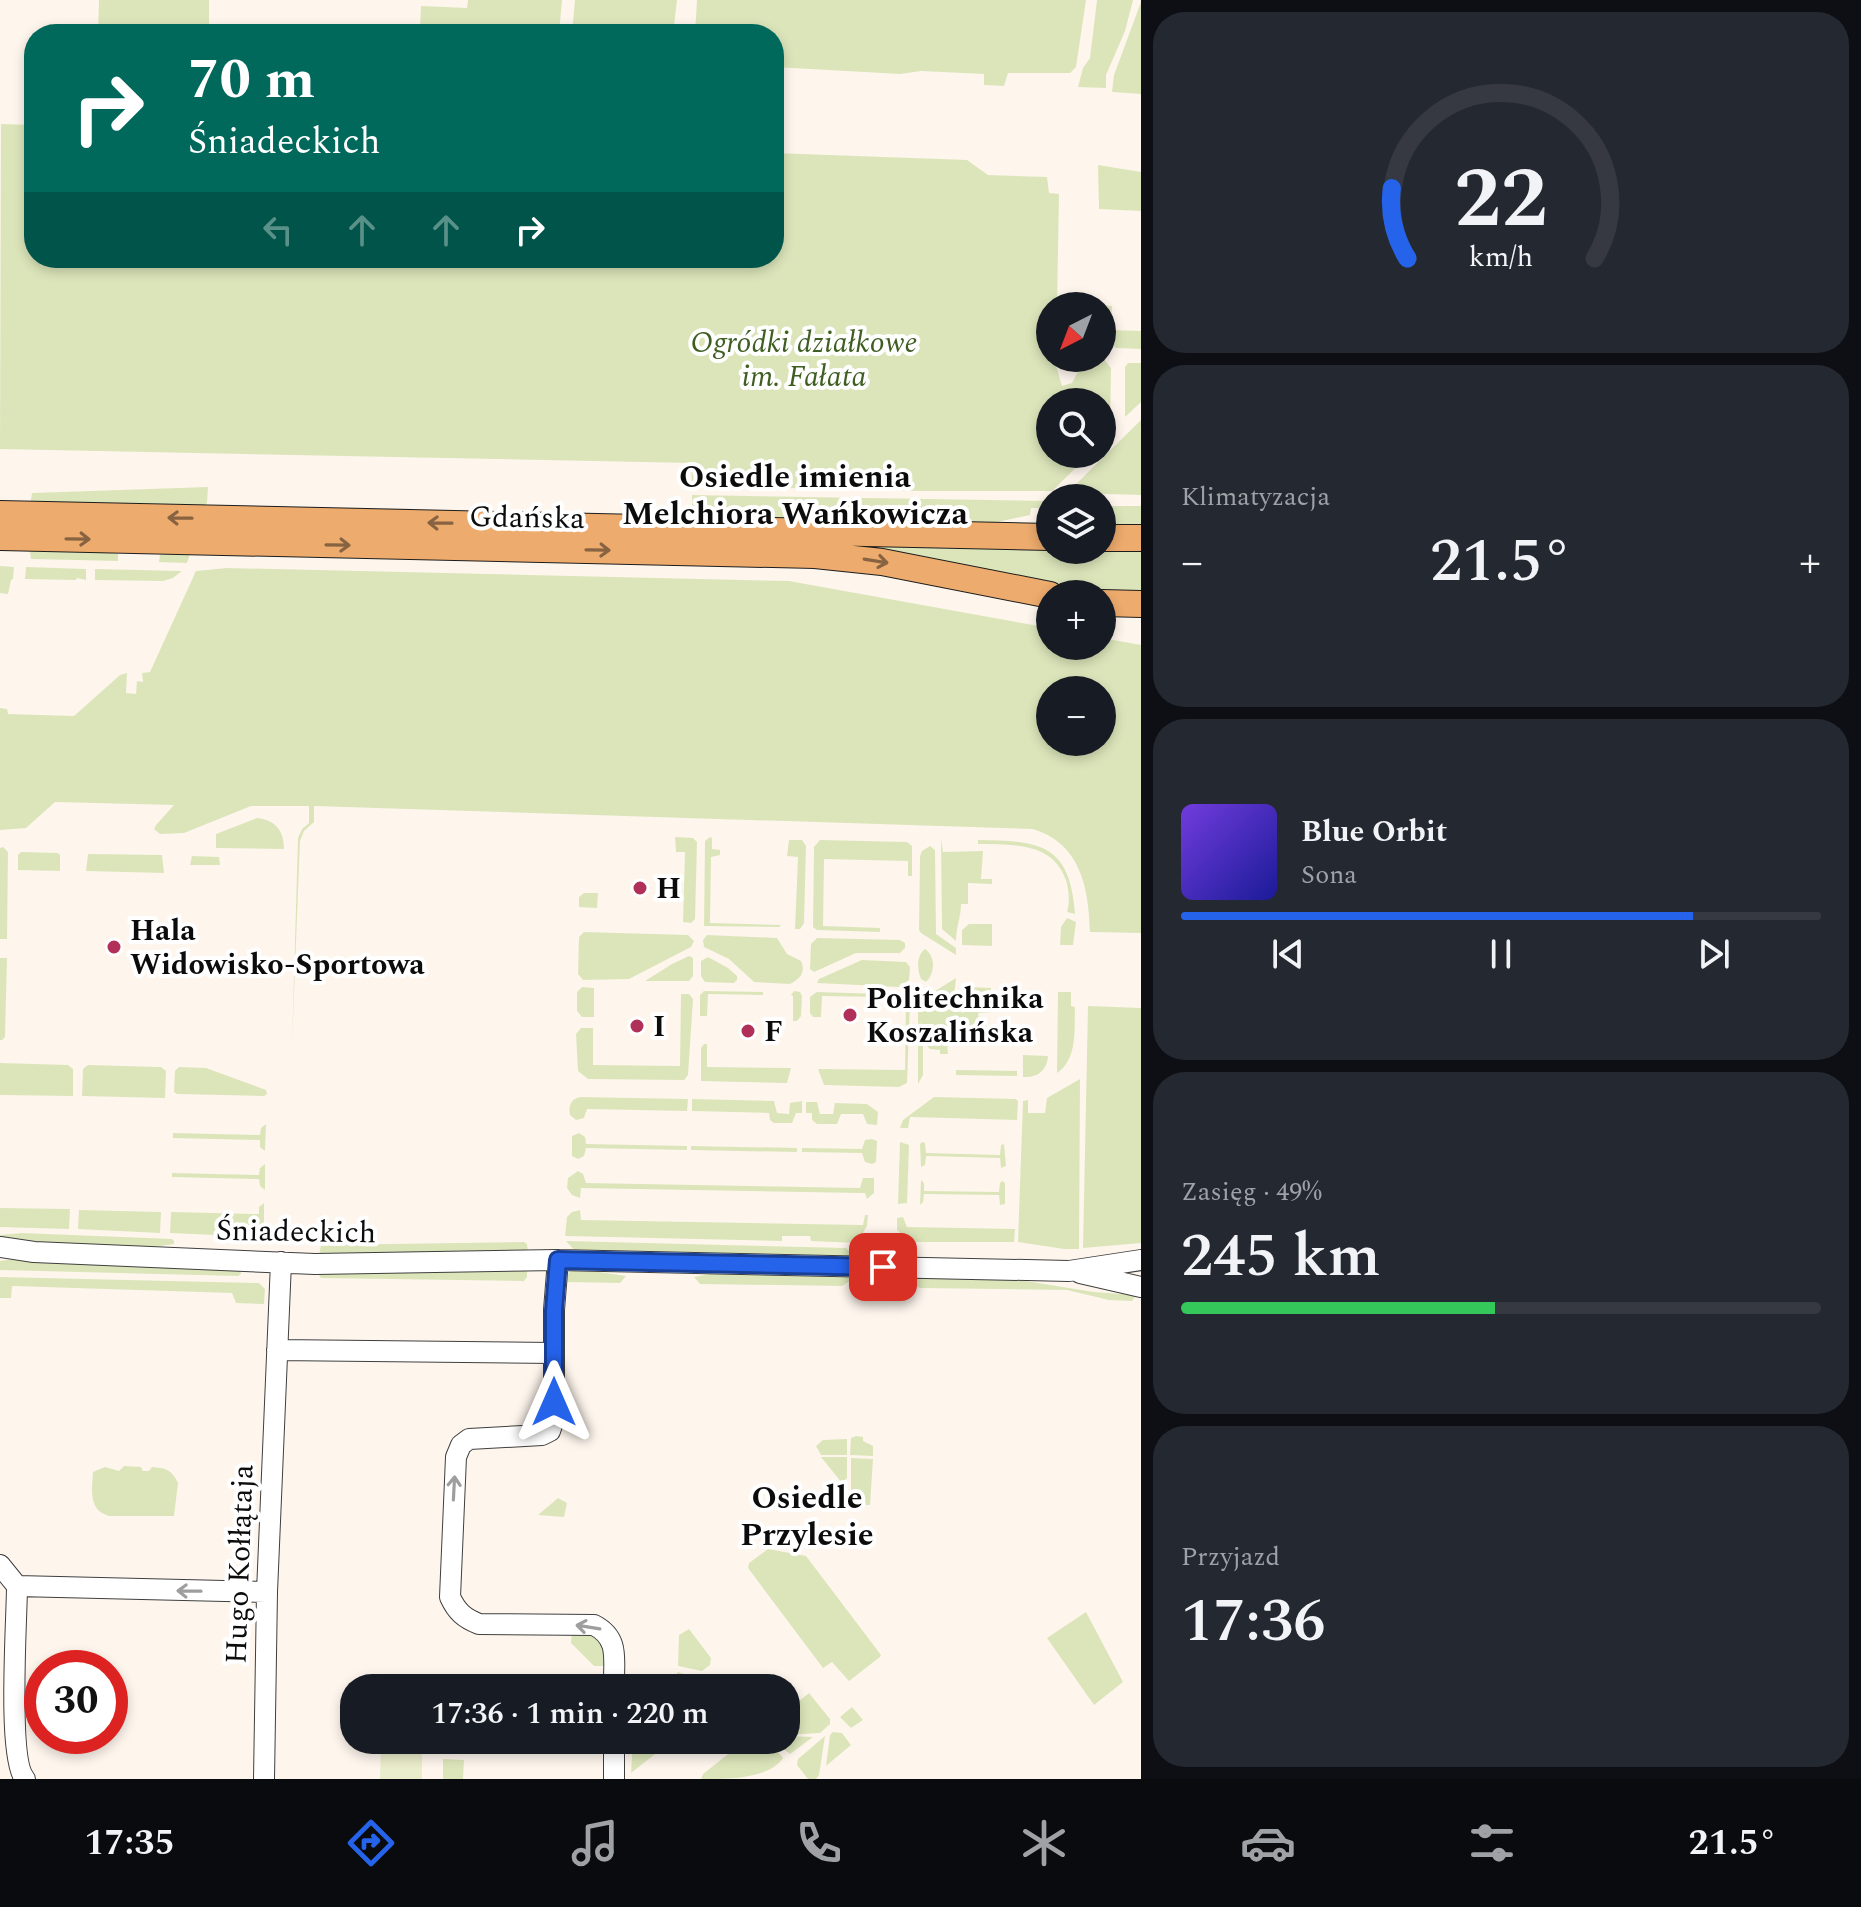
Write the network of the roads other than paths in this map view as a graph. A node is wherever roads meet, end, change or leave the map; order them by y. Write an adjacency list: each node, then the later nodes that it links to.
1 (0, 514): 3 (main road, Gdańska, one-way to 1)
2 (0, 537): 6 (main road, Gdańska, one-way to 6)
3 (1036, 537)
4 (1116, 538): 5 (main road)
5 (1141, 538)
6 (1036, 592)
7 (0, 1247): 8 (street, Śniadeckich)
8 (34, 1252): 9 (street, Śniadeckich); 12 (street, Śniadeckich)
9 (0, 1255)
10 (558, 1260): 12 (street, Śniadeckich); 13 (street, Śniadeckich); 16 (street)
11 (1141, 1260): 13 (street, Śniadeckich)
12 (281, 1262): 15 (street, Hugo Kołłątaja)
13 (1069, 1271): 14 (street, Śniadeckich)
14 (1141, 1287)
15 (277, 1350): 16 (street); 19 (street, Hugo Kołłątaja)
16 (554, 1353): 20 (street, one-way to 16)
17 (0, 1565): 18 (street)
18 (17, 1586): 19 (street, one-way to 18); 21 (street)
19 (267, 1592): 24 (street, Hugo Kołłątaja)
20 (614, 1674)
21 (8, 1689): 23 (street)
22 (614, 1754): 25 (street)
23 (25, 1779)
24 (264, 1779)
25 (614, 1779)

